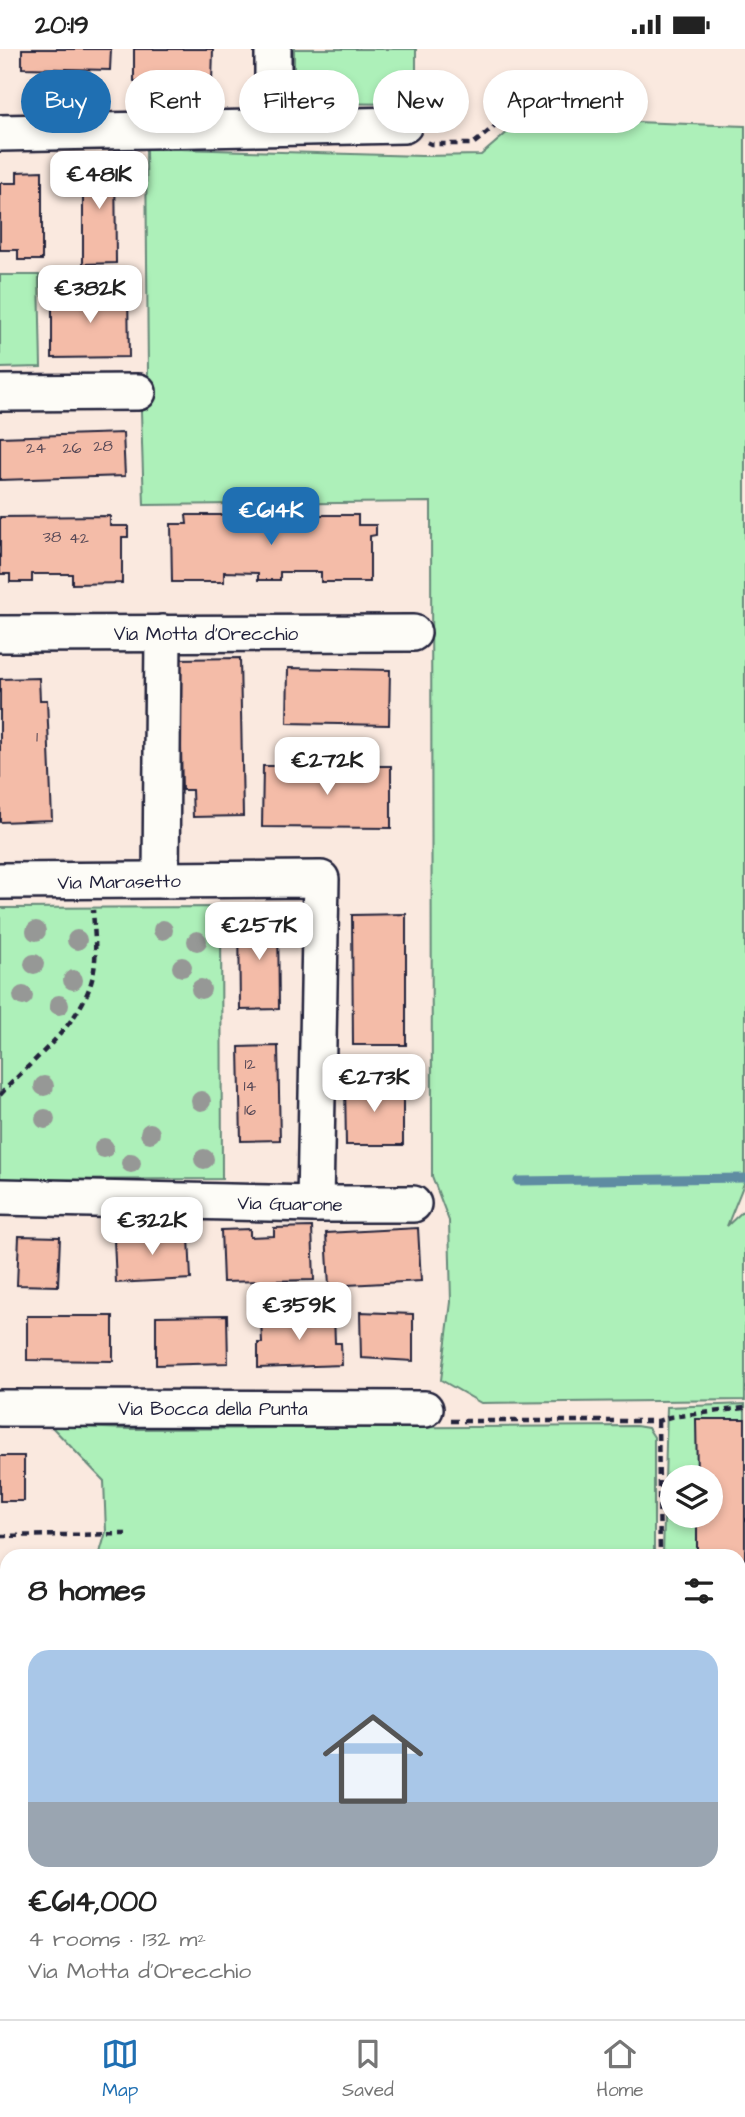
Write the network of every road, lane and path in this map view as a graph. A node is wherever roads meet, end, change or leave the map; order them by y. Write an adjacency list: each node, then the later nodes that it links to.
1 (273, 49): 2 (street)
2 (273, 70)
3 (239, 128): 5 (street)
4 (359, 132): 7 (street)
5 (0, 133)
6 (487, 133): 7 (path)
7 (417, 135)
8 (138, 392): 9 (street)
9 (0, 393)
10 (163, 633): 11 (street, Via Motta d'Orecchio); 12 (street, Via Motta d'Orecchio); 13 (street)
11 (412, 633)
12 (0, 634)
13 (161, 880): 15 (street, Via Marasetto); 19 (street, Via Marasetto)
14 (0, 881): 15 (street, Via Marasetto)
15 (93, 882): 16 (path)
16 (0, 1095)
17 (0, 1197): 19 (street, Via Guarone)
18 (413, 1203): 19 (street, Via Guarone)
19 (315, 1204)
20 (0, 1408): 22 (street, Via Bocca della Punta)
21 (745, 1408): 23 (path)
22 (433, 1415): 23 (path)
23 (658, 1422): 26 (path)
24 (126, 1534): 25 (path)
25 (0, 1536)
26 (660, 1549)

